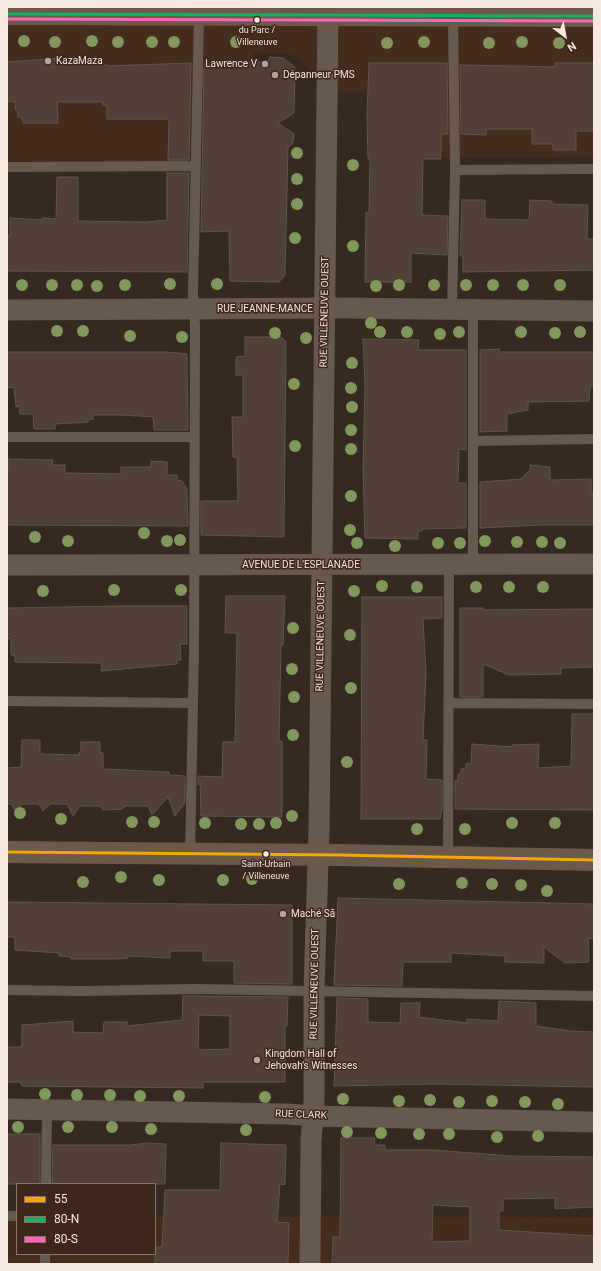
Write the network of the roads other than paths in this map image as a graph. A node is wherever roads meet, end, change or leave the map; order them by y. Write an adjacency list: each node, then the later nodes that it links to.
1 (328, 11): 3 (main road); 4 (main road); 11 (street, RUE VILLENEUVE OUEST)
2 (7, 14): 4 (main road)
3 (453, 15): 5 (main road); 9 (lane)
4 (199, 16): 6 (lane)
5 (594, 16)
6 (196, 166): 7 (lane); 10 (lane)
7 (7, 167)
8 (594, 169): 9 (lane)
9 (455, 170): 12 (lane)
10 (194, 309): 11 (street, RUE JEANNE-MANCE); 13 (street, RUE JEANNE-MANCE); 17 (lane)
11 (326, 309): 12 (street, RUE JEANNE-MANCE); 25 (street, RUE VILLENEUVE OUEST)
12 (452, 309): 14 (street, RUE JEANNE-MANCE)
13 (7, 310)
14 (473, 310): 15 (street, RUE JEANNE-MANCE); 19 (lane)
15 (594, 310)
16 (7, 437): 17 (lane)
17 (195, 437): 24 (lane)
18 (594, 439): 19 (lane)
19 (473, 441): 20 (lane)
20 (473, 563): 21 (street, AVENUE DE L'ESPLANADE); 22 (street, AVENUE DE L'ESPLANADE)
21 (449, 564): 25 (street, AVENUE DE L'ESPLANADE); 28 (lane)
22 (594, 564)
23 (7, 565): 24 (street, AVENUE DE L'ESPLANADE)
24 (194, 565): 25 (street, AVENUE DE L'ESPLANADE); 27 (lane)
25 (322, 565): 32 (street, RUE VILLENEUVE OUEST)
26 (7, 701): 27 (lane)
27 (192, 703): 31 (lane)
28 (449, 703): 29 (lane); 33 (lane)
29 (594, 704)
30 (7, 852): 31 (main road)
31 (190, 854): 32 (main road)
32 (318, 855): 33 (main road); 36 (street, RUE VILLENEUVE OUEST)
33 (448, 857): 34 (main road)
34 (594, 860)
35 (7, 990): 36 (lane)
36 (314, 990): 37 (lane); 40 (street, RUE VILLENEUVE OUEST)
37 (594, 996)
38 (7, 1109): 39 (street, RUE CLARK)
39 (46, 1110): 40 (street, RUE CLARK); 42 (lane)
40 (313, 1116): 41 (street, RUE CLARK); 43 (street, RUE VILLENEUVE OUEST)
41 (594, 1122)
42 (46, 1183)
43 (310, 1264)

